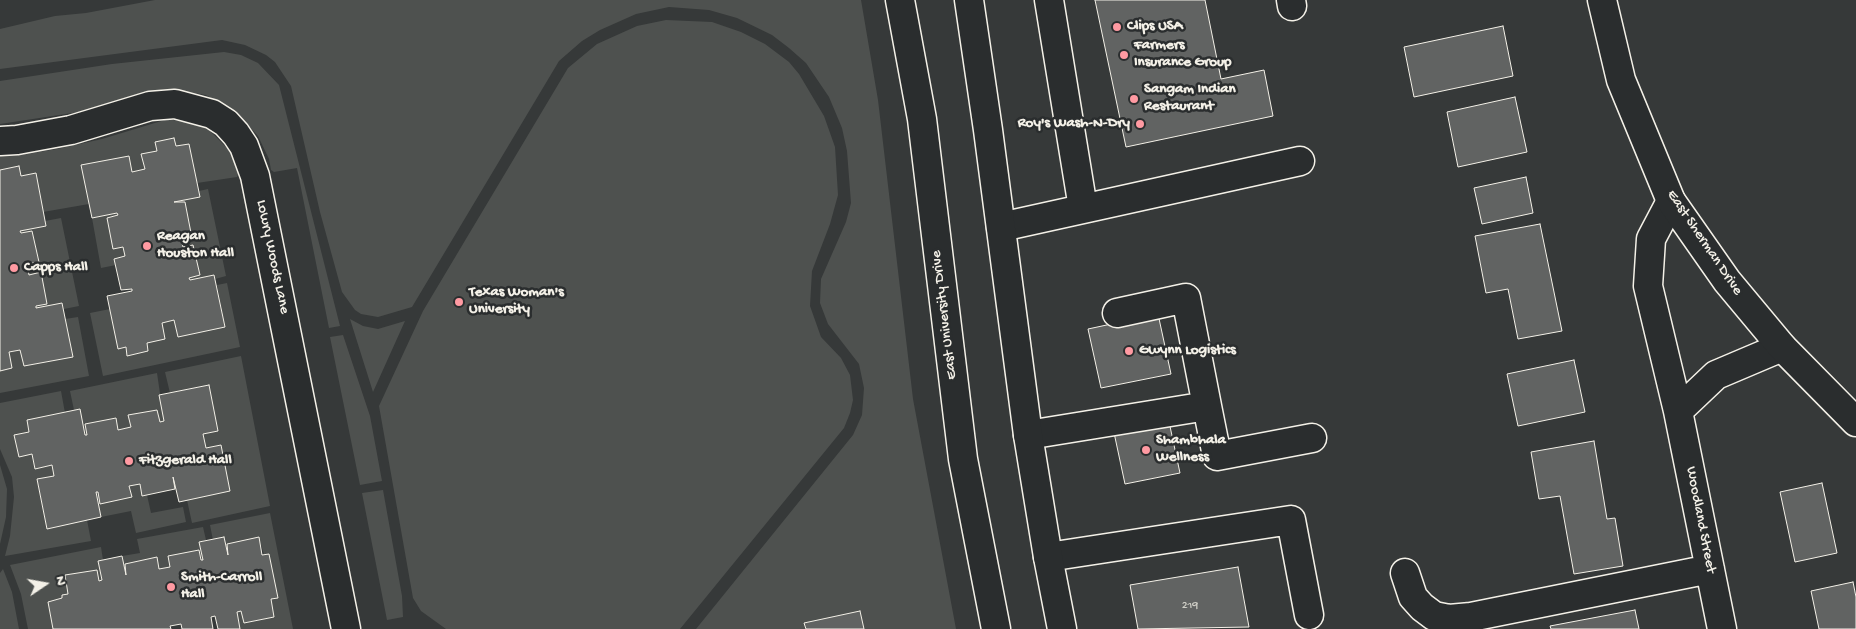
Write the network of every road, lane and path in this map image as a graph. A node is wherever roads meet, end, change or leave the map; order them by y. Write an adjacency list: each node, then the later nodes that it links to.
1 (900, 0): 22 (main road, East University Drive)
2 (969, 0): 9 (main road)
3 (1049, 0): 8 (main road)
4 (1602, 0): 7 (main road, East Sherman Drive)
5 (0, 141): 21 (main road, Lowry Woods Lane)
6 (1300, 161): 8 (main road)
7 (1671, 200): 11 (main road, East Sherman Drive); 13 (main road, Woodland Street)
8 (1083, 208): 9 (main road)
9 (1001, 226): 15 (main road)
10 (1117, 313): 12 (main road)
11 (1782, 347): 13 (main road); 14 (main road, East Sherman Drive)
12 (1206, 406): 15 (main road); 16 (main road)
13 (1678, 411): 18 (main road, Woodland Street)
14 (1856, 422)
15 (1028, 435): 17 (main road)
16 (1312, 438)
17 (1048, 557): 20 (main road); 23 (main road)
18 (1710, 568): 19 (main road); 24 (main road, Woodland Street)
19 (1405, 573)
20 (1308, 615)
21 (346, 629)
22 (996, 629)
23 (1062, 629)
24 (1722, 629)

